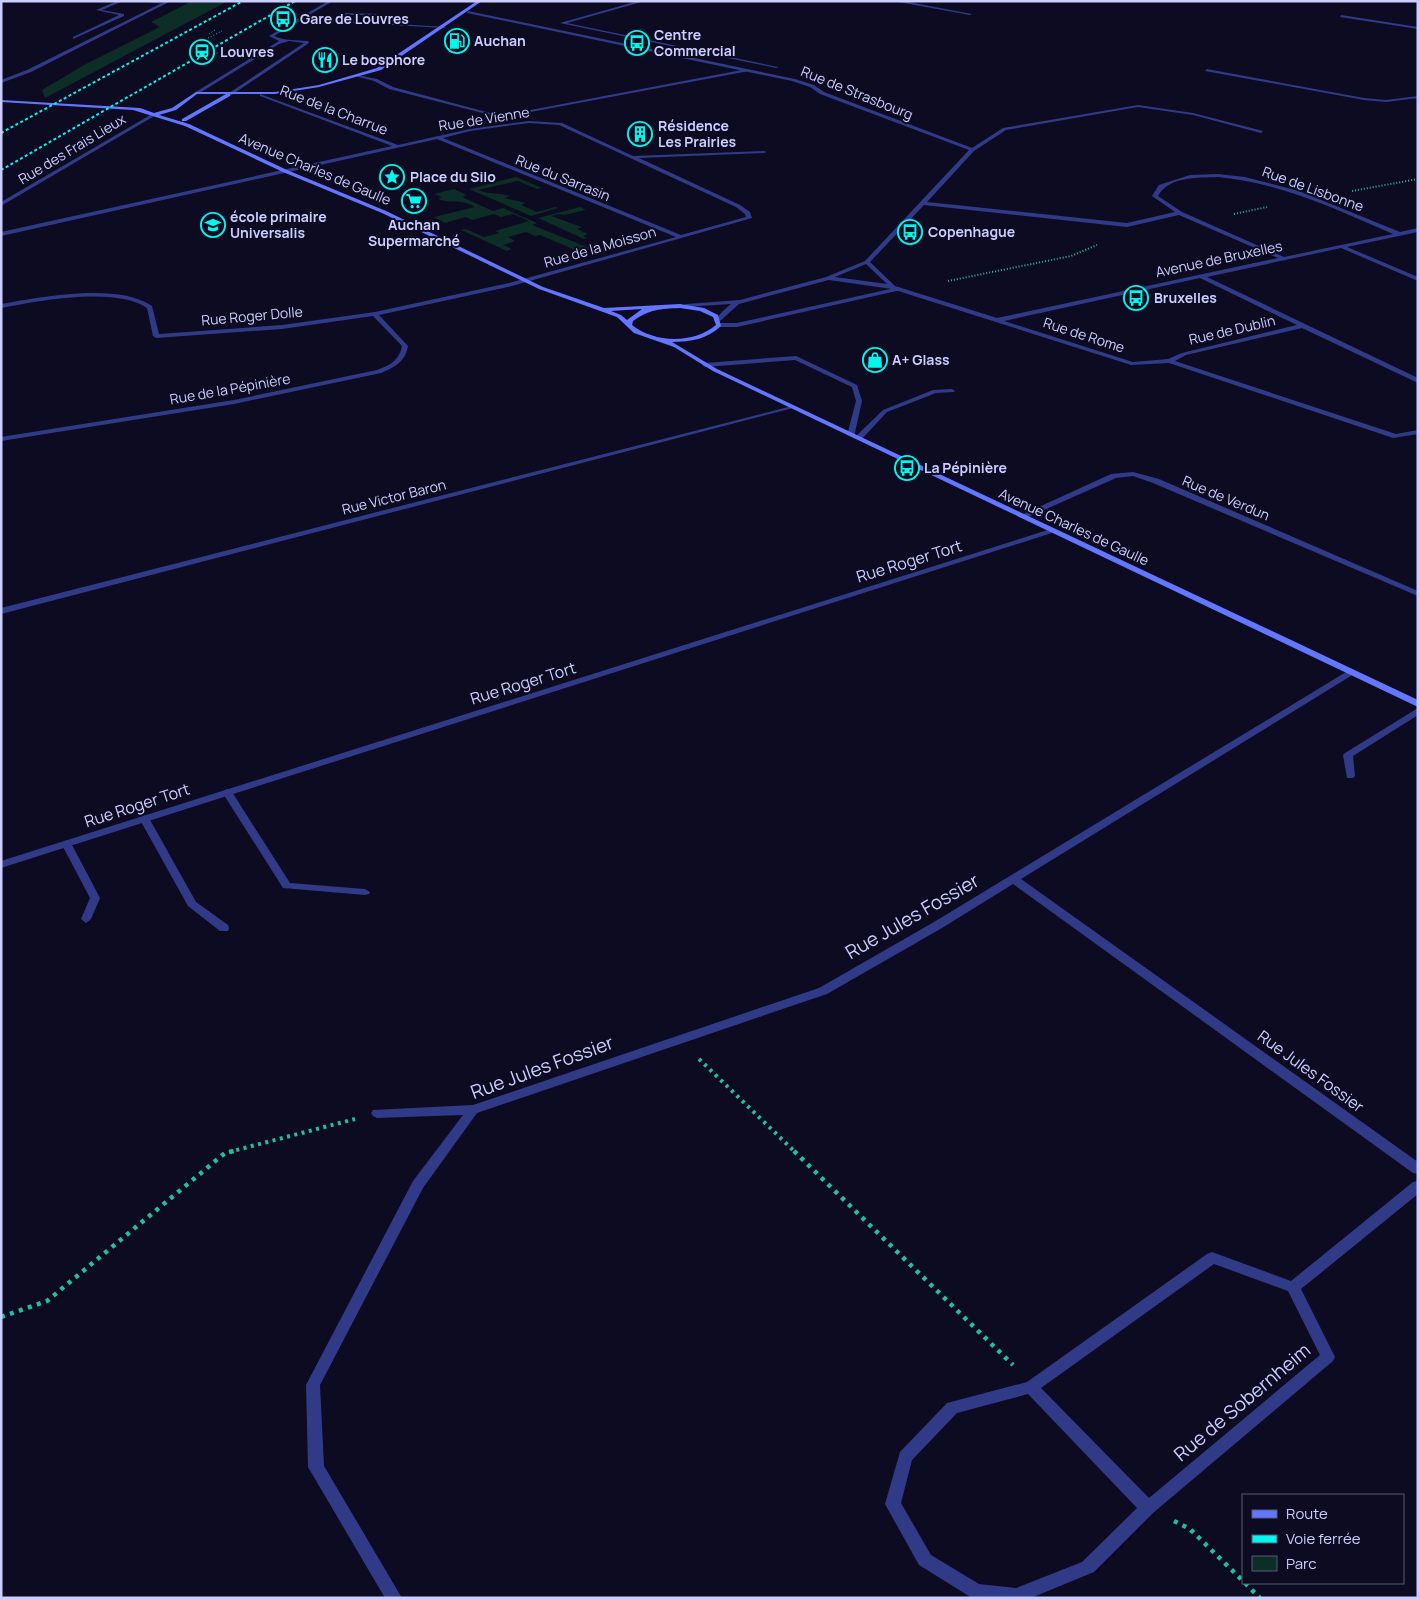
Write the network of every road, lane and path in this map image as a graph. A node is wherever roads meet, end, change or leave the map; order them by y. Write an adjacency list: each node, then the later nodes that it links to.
1 (121, 1): 19 (street)
2 (141, 1): 7 (street)
3 (331, 1): 13 (street)
4 (480, 1): 8 (street)
5 (643, 1): 24 (street)
6 (895, 1): 10 (street)
7 (167, 2): 28 (street)
8 (468, 12): 14 (street); 25 (street, Rue de Strasbourg)
9 (345, 14): 11 (street)
10 (970, 14)
11 (380, 16)
12 (1341, 16): 15 (street)
13 (299, 19): 14 (street); 21 (street)
14 (444, 27): 27 (street)
15 (1418, 28)
16 (215, 30): 18 (path)
17 (222, 31): 20 (path)
18 (209, 34)
19 (74, 38)
20 (208, 38)
21 (282, 41): 29 (street); 30 (street)
22 (219, 52): 23 (path)
23 (201, 62)
24 (776, 67)
25 (747, 70): 27 (street); 42 (street, Rue de Strasbourg)
26 (1206, 70): 32 (street)
27 (357, 76): 31 (street)
28 (1, 82)
29 (196, 93): 30 (street); 35 (street)
30 (228, 95): 31 (street); 38 (street)
31 (262, 95): 41 (street, Rue de la Charrue)
32 (1418, 97)
33 (1, 101): 34 (street)
34 (135, 110): 35 (street); 36 (street)
35 (167, 111): 36 (street); 38 (street)
36 (154, 115): 37 (street); 47 (street, Rue des Frais Lieux)
37 (163, 118): 38 (street); 38 (street)
38 (185, 121): 45 (street, Avenue Charles de Gaulle)
39 (1261, 132): 42 (street)
40 (437, 137): 41 (street, Rue de Vienne); 44 (street, Rue de Vienne); 52 (street, Rue du Sarrasin)
41 (397, 146): 45 (street, Rue de Vienne)
42 (972, 150): 46 (street)
43 (764, 152): 44 (street)
44 (631, 157): 52 (street, Rue de Vienne)
45 (284, 171): 50 (street, Rue de Vienne); 59 (street, Avenue Charles de Gaulle)
46 (924, 203): 48 (street); 55 (street)
47 (1, 204)
48 (1180, 213): 51 (street, Rue de Lisbonne); 54 (street, Rue de Lisbonne)
49 (1418, 230): 51 (street, Avenue de Bruxelles)
50 (1, 234)
51 (1399, 234): 53 (street, Avenue de Bruxelles)
52 (681, 238): 59 (street, Rue de la Moisson)
53 (1340, 246): 54 (street, Avenue de Bruxelles); 58 (street)
54 (1282, 258): 56 (street, Avenue de Bruxelles)
55 (867, 262): 57 (street); 60 (street)
56 (1200, 276): 67 (street, Avenue de Bruxelles); 69 (street)
57 (828, 278): 60 (street, Rue de Rome); 61 (street)
58 (1418, 279)
59 (526, 281): 64 (street, Avenue Charles de Gaulle); 66 (street, Rue Roger Dolle)
60 (896, 288): 67 (street, Rue de Rome); 68 (street)
61 (740, 302): 63 (street); 68 (street)
62 (1, 306): 66 (street, Rue Roger Dolle)
63 (686, 306): 65 (street, Avenue Charles de Gaulle); 68 (street, Avenue Charles de Gaulle)
64 (598, 308): 65 (street, Avenue Charles de Gaulle); 70 (street, Avenue Charles de Gaulle)
65 (654, 308): 70 (street)
66 (375, 314): 81 (street, Rue de la Pépinière)
67 (997, 320): 74 (street, Rue de Rome)
68 (719, 323): 71 (street)
69 (1302, 326): 74 (street, Rue de Dublin); 76 (street)
70 (632, 328): 72 (street, Avenue Charles de Gaulle)
71 (710, 333): 72 (street); 73 (street)
72 (656, 338): 73 (street, Avenue Charles de Gaulle)
73 (694, 350): 75 (street, Avenue Charles de Gaulle)
74 (1169, 361): 79 (street, Rue de Rome)
75 (705, 365): 78 (street, Avenue Charles de Gaulle); 80 (street)
76 (1418, 382)
77 (952, 391): 80 (street)
78 (794, 407): 80 (street, Avenue Charles de Gaulle); 85 (street, Rue Victor Baron)
79 (1418, 432)
80 (855, 436): 82 (street, Avenue Charles de Gaulle)
81 (1, 439)
82 (1023, 516): 83 (street, Avenue Charles de Gaulle); 84 (street, Rue de Verdun)
83 (1054, 531): 86 (street, Avenue Charles de Gaulle); 90 (street, Rue Roger Tort)
84 (1418, 594)
85 (1, 611)
86 (1351, 672): 87 (street, Avenue Charles de Gaulle); 94 (street, Rue Jules Fossier)
87 (1418, 704)
88 (1418, 711): 89 (street)
89 (1350, 776)
90 (227, 792): 91 (street, Rue Roger Tort); 95 (street)
91 (144, 818): 92 (street, Rue Roger Tort); 97 (street)
92 (66, 843): 93 (street, Rue Roger Tort); 96 (street)
93 (1, 865)
94 (1014, 879): 98 (street, Rue Jules Fossier); 101 (street, Rue Jules Fossier)
95 (365, 892)
96 (86, 919)
97 (224, 928)
98 (679, 1039): 99 (street, Rue Jules Fossier); 105 (path)
99 (473, 1110): 100 (street); 109 (street, Rue Jules Fossier)
100 (377, 1113): 104 (path)
101 (1418, 1169)
102 (1418, 1186): 103 (street)
103 (1293, 1287): 105 (street, Rue de Sobernheim); 106 (street, Rue de Sobernheim)
104 (1, 1316)
105 (1031, 1387): 106 (street); 106 (street, Rue de Sobernheim)
106 (1148, 1508): 107 (path)
107 (1242, 1580)
108 (1246, 1584): 110 (path)
109 (394, 1598)
110 (1260, 1598)

